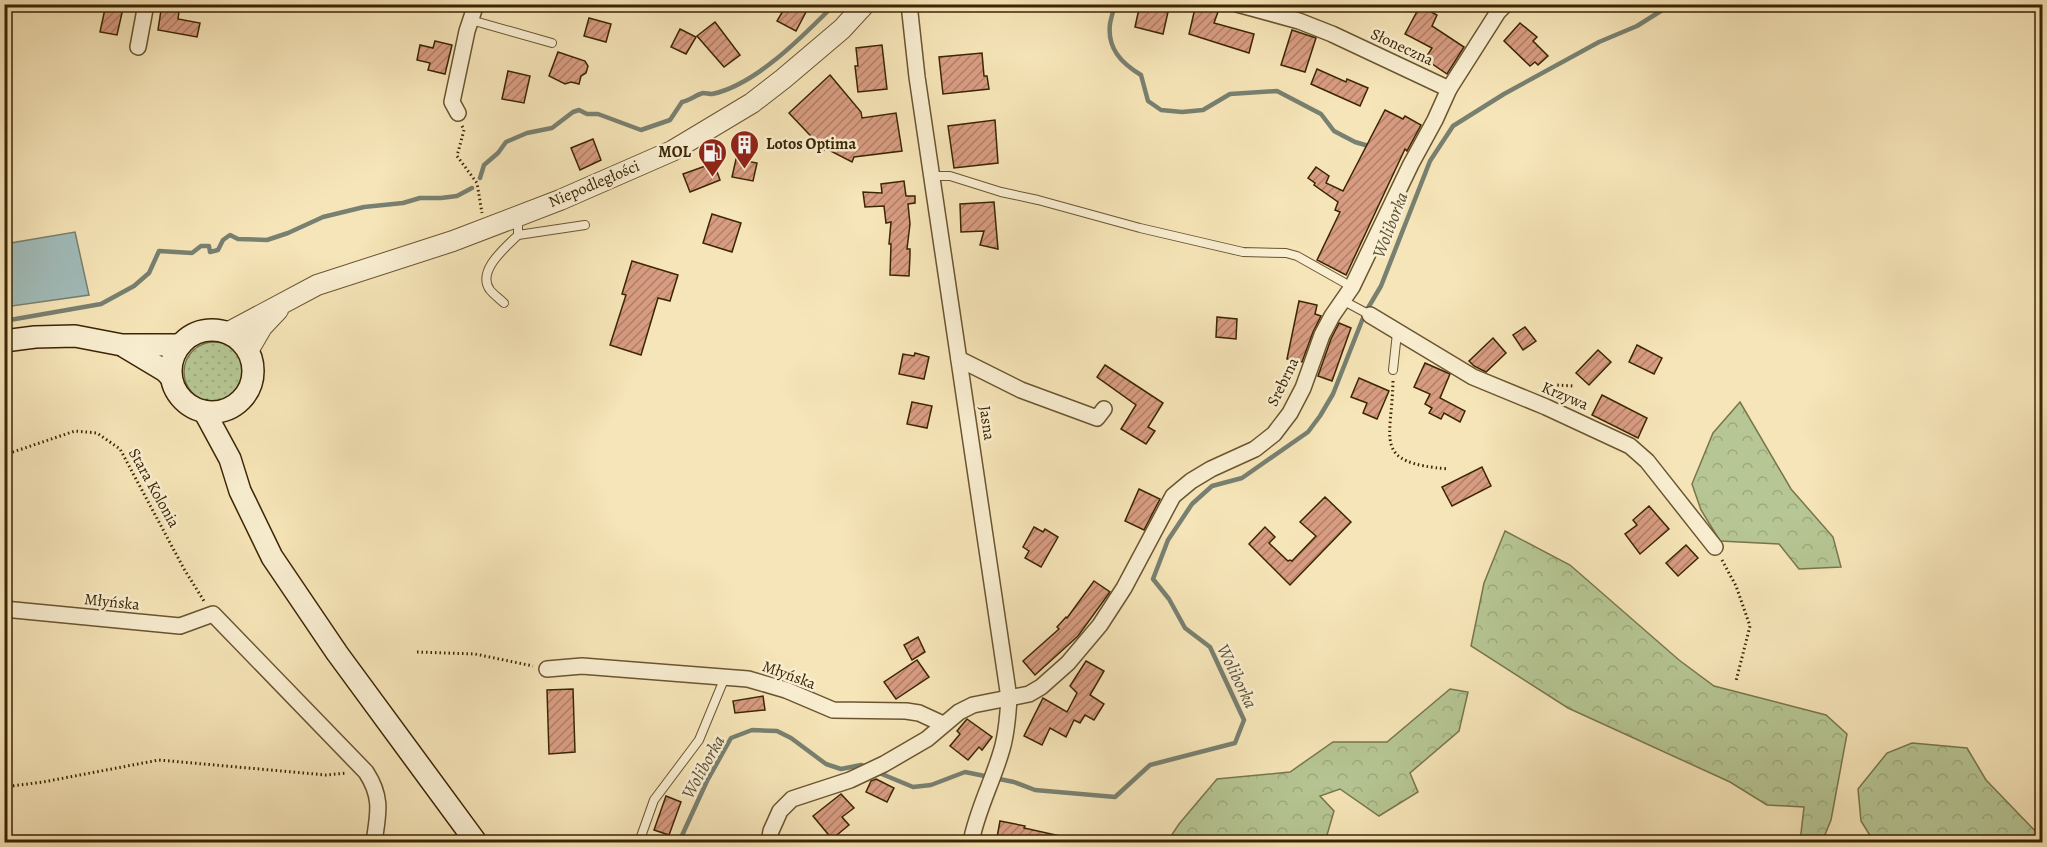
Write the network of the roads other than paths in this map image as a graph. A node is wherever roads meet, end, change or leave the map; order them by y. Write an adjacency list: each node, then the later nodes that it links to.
1 (146, 4): 9 (street)
2 (476, 4): 7 (street)
3 (865, 4): 13 (street, Niepodległości)
4 (909, 4): 12 (street, Jasna)
5 (1237, 4): 10 (street, Słoneczna)
6 (1506, 4): 10 (street, Srebrna)
7 (471, 20): 8 (lane); 11 (street)
8 (552, 43)
9 (138, 47)
10 (1449, 88): 16 (street, Srebrna)
11 (458, 112)
12 (932, 176): 16 (lane); 27 (street, Jasna)
13 (518, 215): 15 (lane); 17 (street, Niepodległości)
14 (585, 225): 15 (lane)
15 (518, 235): 19 (lane)
16 (1352, 287): 18 (street, Srebrna)
17 (287, 299): 21 (street, Niepodległości); 26 (street, Niepodległości)
18 (1342, 300): 20 (lane); 38 (street, Srebrna)
19 (504, 303)
20 (1364, 312): 22 (street, Krzywa)
21 (227, 333): 25 (main road); 26 (main road)
22 (1397, 333): 28 (lane); 34 (street, Krzywa)
23 (4, 341): 24 (main road)
24 (122, 345): 25 (main road); 29 (main road)
25 (180, 345): 29 (main road)
26 (248, 351): 30 (main road)
27 (959, 359): 31 (street); 38 (street, Jasna)
28 (1393, 370)
29 (171, 377): 32 (main road)
30 (232, 407): 32 (main road); 33 (main road)
31 (1104, 409)
32 (204, 411): 33 (main road)
33 (230, 459): 41 (main road)
34 (1715, 547)
35 (4, 609): 40 (street, Młyńska)
36 (547, 669): 37 (street, Młyńska)
37 (725, 677): 39 (street, Młyńska); 42 (lane)
38 (1009, 698): 39 (street); 44 (street, Jasna)
39 (943, 724): 43 (street)
40 (374, 843)
41 (476, 843)
42 (639, 843)
43 (769, 843)
44 (971, 843)

